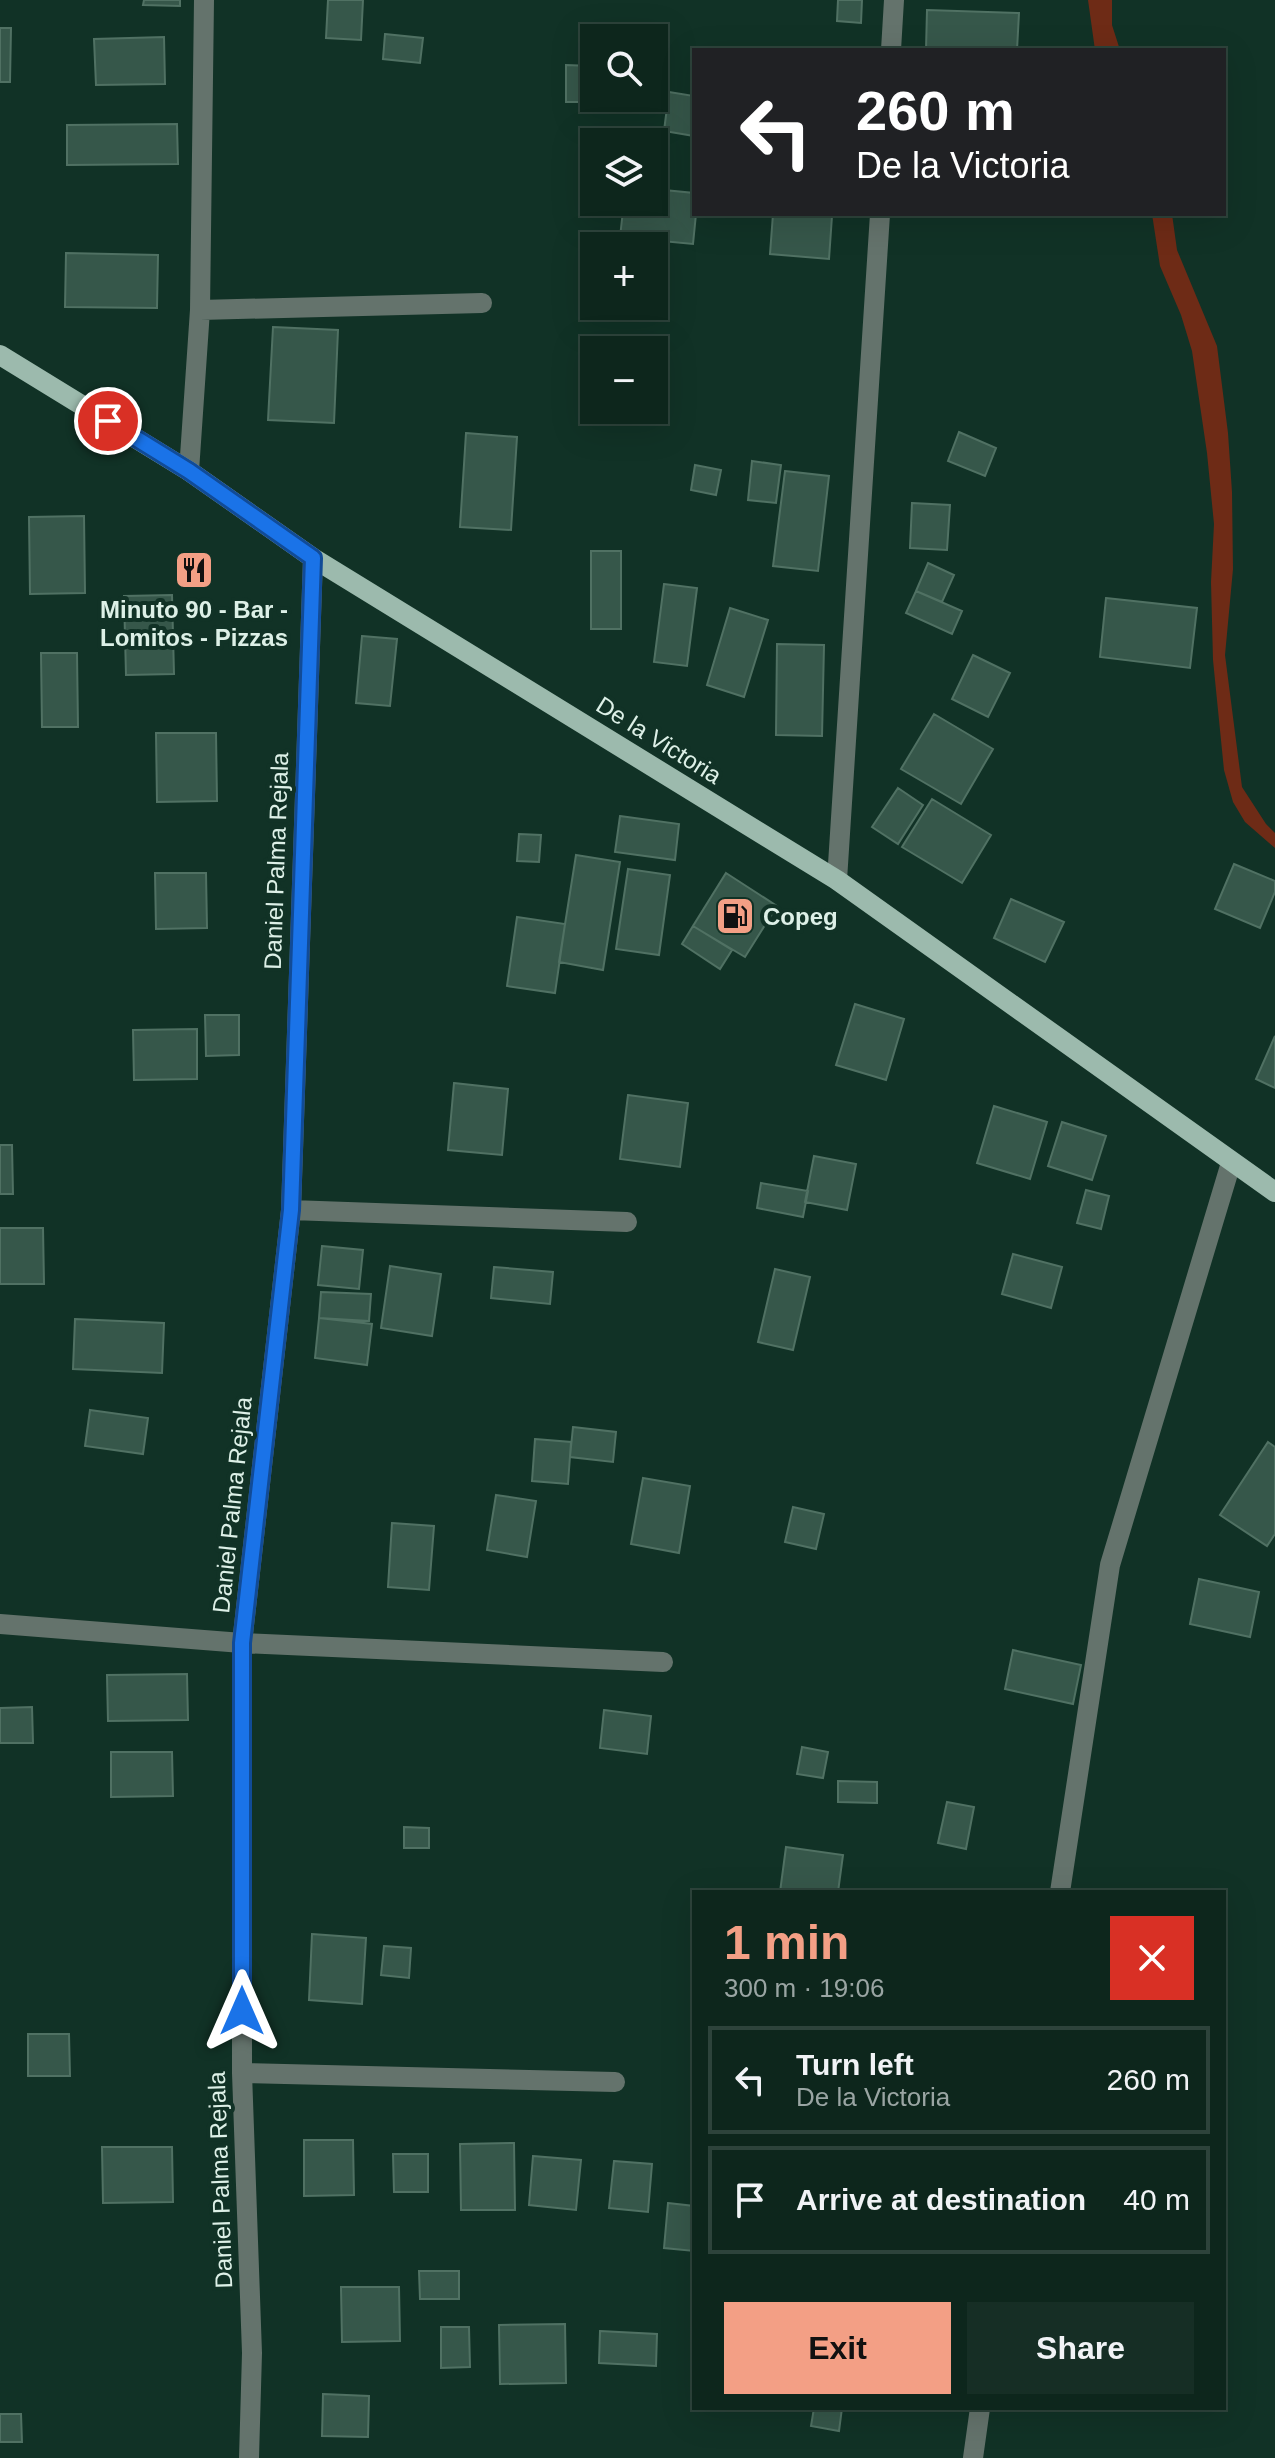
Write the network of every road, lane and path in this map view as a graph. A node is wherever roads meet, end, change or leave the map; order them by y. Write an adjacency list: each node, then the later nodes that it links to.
1 (204, 0): 6 (street)
2 (894, 0): 3 (street)
3 (891, 48)
4 (880, 216): 10 (street)
5 (482, 303): 6 (street)
6 (200, 310): 8 (street)
7 (0, 355): 8 (main road, De la Victoria)
8 (189, 471): 9 (main road, De la Victoria)
9 (313, 558): 10 (main road, De la Victoria); 13 (street, Daniel Palma Rejala)
10 (837, 880): 11 (main road, De la Victoria)
11 (1231, 1163): 12 (main road, De la Victoria); 18 (street)
12 (1275, 1192)
13 (291, 1210): 14 (street); 16 (street, Daniel Palma Rejala)
14 (627, 1222)
15 (0, 1624): 16 (street)
16 (242, 1643): 17 (street); 19 (street, Daniel Palma Rejala)
17 (663, 1662)
18 (1060, 1890)
19 (242, 2073): 20 (street); 22 (street, Daniel Palma Rejala)
20 (615, 2082)
21 (980, 2410): 23 (street)
22 (249, 2458)
23 (973, 2458)

